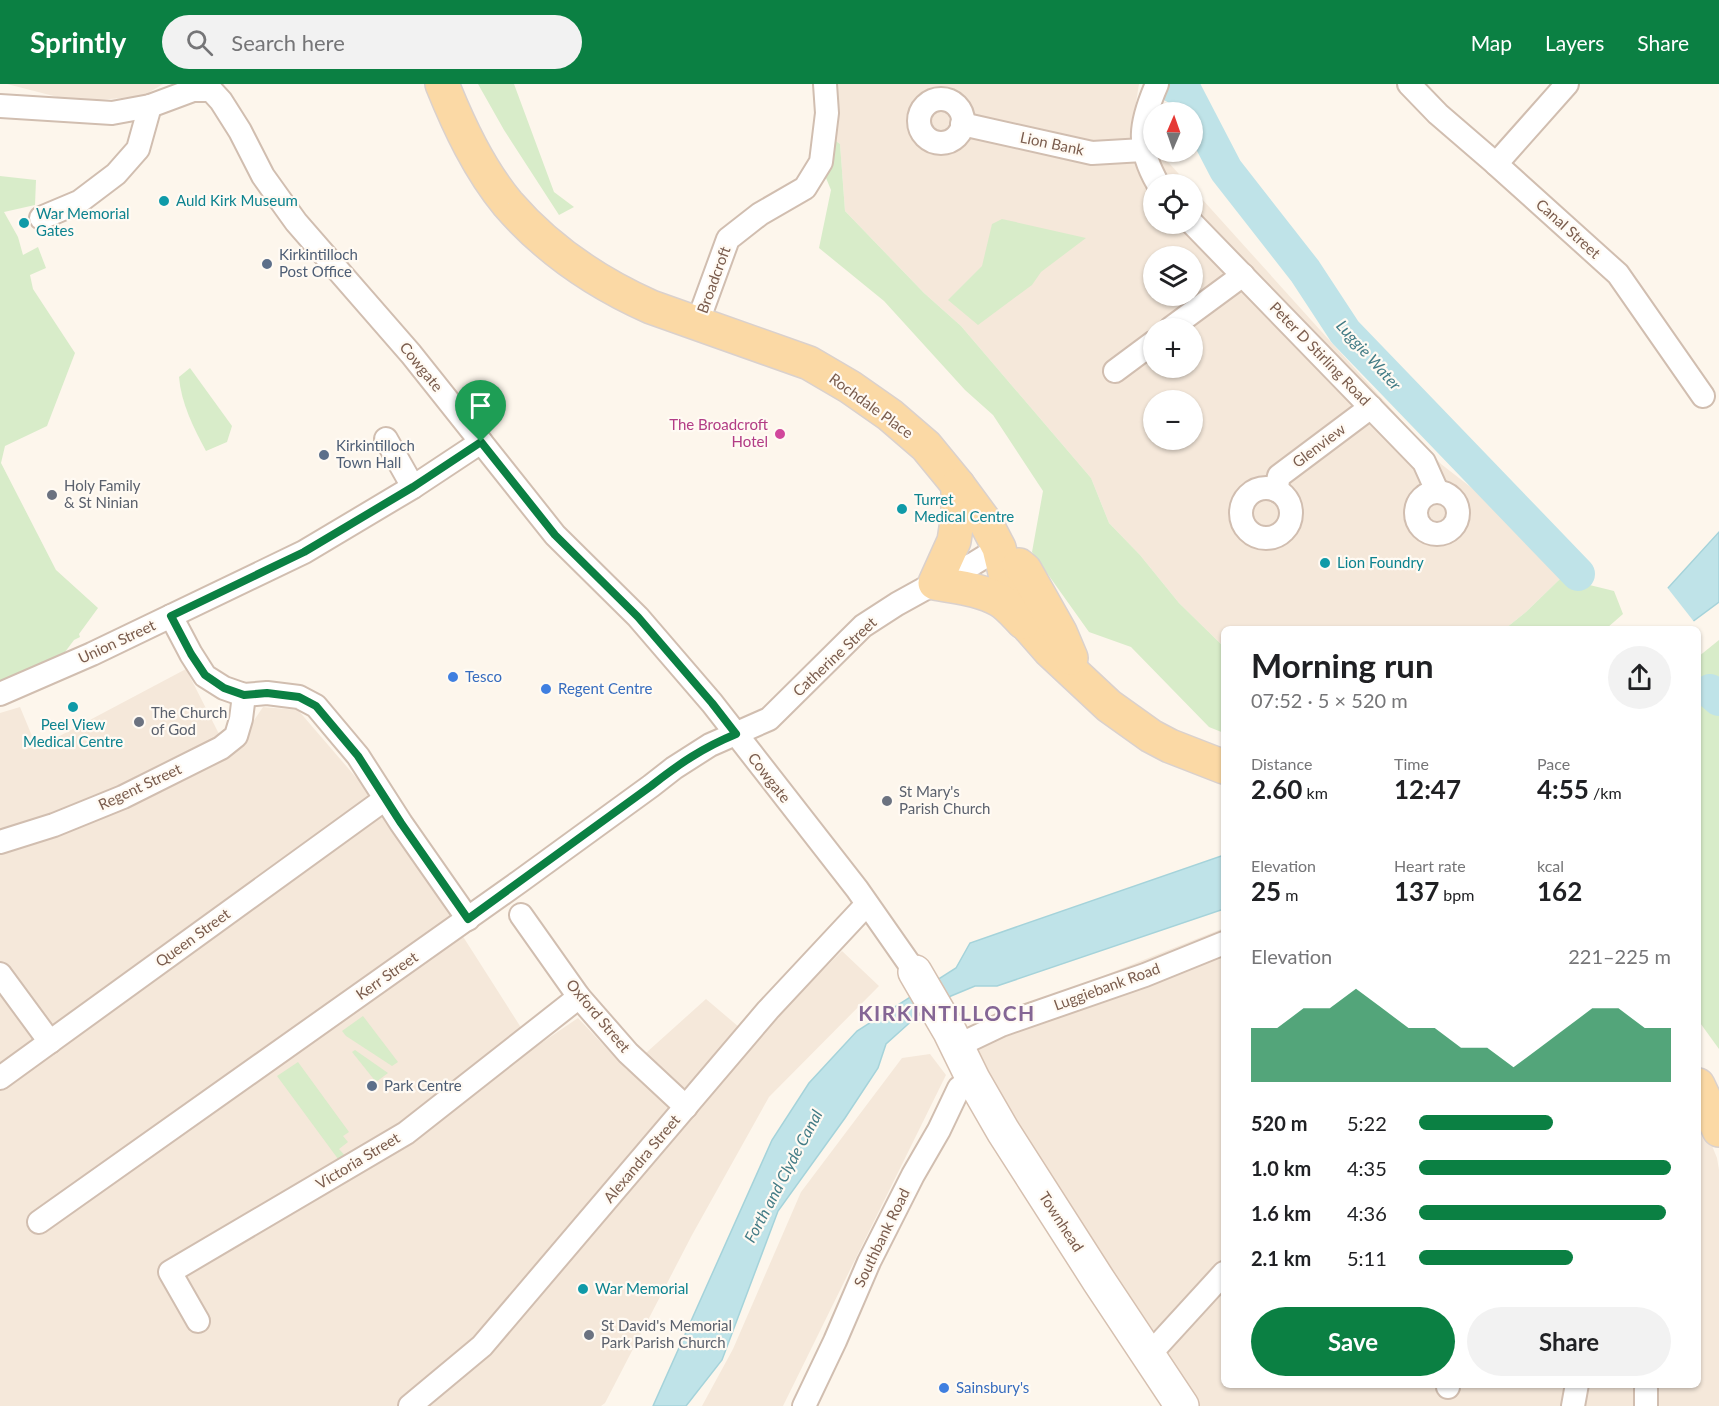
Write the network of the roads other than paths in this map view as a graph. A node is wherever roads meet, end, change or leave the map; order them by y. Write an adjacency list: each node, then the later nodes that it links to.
1 (442, 84): 17 (main road, Rochdale Place)
2 (825, 84): 17 (street, Broadcroft)
3 (1409, 84): 12 (street, Canal Street)
4 (1567, 84): 12 (street)
5 (1157, 85): 6 (street)
6 (1150, 102)
7 (0, 106): 8 (street)
8 (150, 106): 13 (street); 23 (street, Cowgate)
9 (962, 124): 11 (street, Lion Bank)
10 (1143, 125): 11 (street)
11 (1143, 150)
12 (1496, 164): 20 (street, Canal Street)
13 (41, 218)
14 (1203, 234): 15 (street, Peter D Stirling Road)
15 (1243, 274): 16 (street); 21 (street, Peter D Stirling Road)
16 (1185, 318)
17 (697, 324): 24 (main road, Rochdale Place)
18 (1143, 350): 19 (street)
19 (1115, 371)
20 (1703, 396)
21 (1371, 407): 26 (street, Glenview); 27 (street, Peter D Stirling Road)
22 (386, 439): 25 (street)
23 (481, 442): 25 (street, Union Street); 35 (street, Cowgate)
24 (958, 485): 28 (main road, Rochdale Place); 29 (main road)
25 (413, 487): 30 (street, Union Street)
26 (1276, 490)
27 (1437, 492)
28 (999, 548): 29 (street, Catherine Street); 31 (main road); 32 (main road)
29 (935, 583): 31 (main road); 35 (street, Catherine Street)
30 (171, 616): 33 (street, Union Street); 34 (street)
31 (1028, 626): 32 (main road)
32 (1079, 677): 36 (main road)
33 (0, 694)
34 (244, 695): 37 (street); 38 (street, Regent Street)
35 (736, 734): 39 (street, Cowgate); 41 (street, Kerr Street)
36 (1221, 766)
37 (385, 799): 41 (street); 47 (street, Queen Street)
38 (0, 842)
39 (867, 904): 43 (street, Cowgate); 51 (street, Alexandra Street)
40 (521, 915): 45 (street, Oxford Street)
41 (468, 919): 53 (street, Kerr Street)
42 (1221, 944): 46 (street, Luggiebank Road)
43 (915, 972): 46 (street, Cowgate)
44 (0, 974): 47 (street)
45 (579, 997): 51 (street, Oxford Street); 55 (street, Victoria Street)
46 (953, 1039): 49 (street, Townhead)
47 (50, 1042): 48 (street, Queen Street)
48 (0, 1078)
49 (973, 1079): 56 (street, Townhead); 59 (street, Southbank Road)
50 (1701, 1091): 52 (main road)
51 (686, 1107): 58 (street, Alexandra Street)
52 (1719, 1130)
53 (39, 1222)
54 (1221, 1276): 56 (street)
55 (198, 1322)
56 (1149, 1355): 60 (street, Townhead)
57 (1575, 1388): 61 (street)
58 (410, 1406)
59 (804, 1406)
60 (1182, 1406)
61 (1573, 1406)

